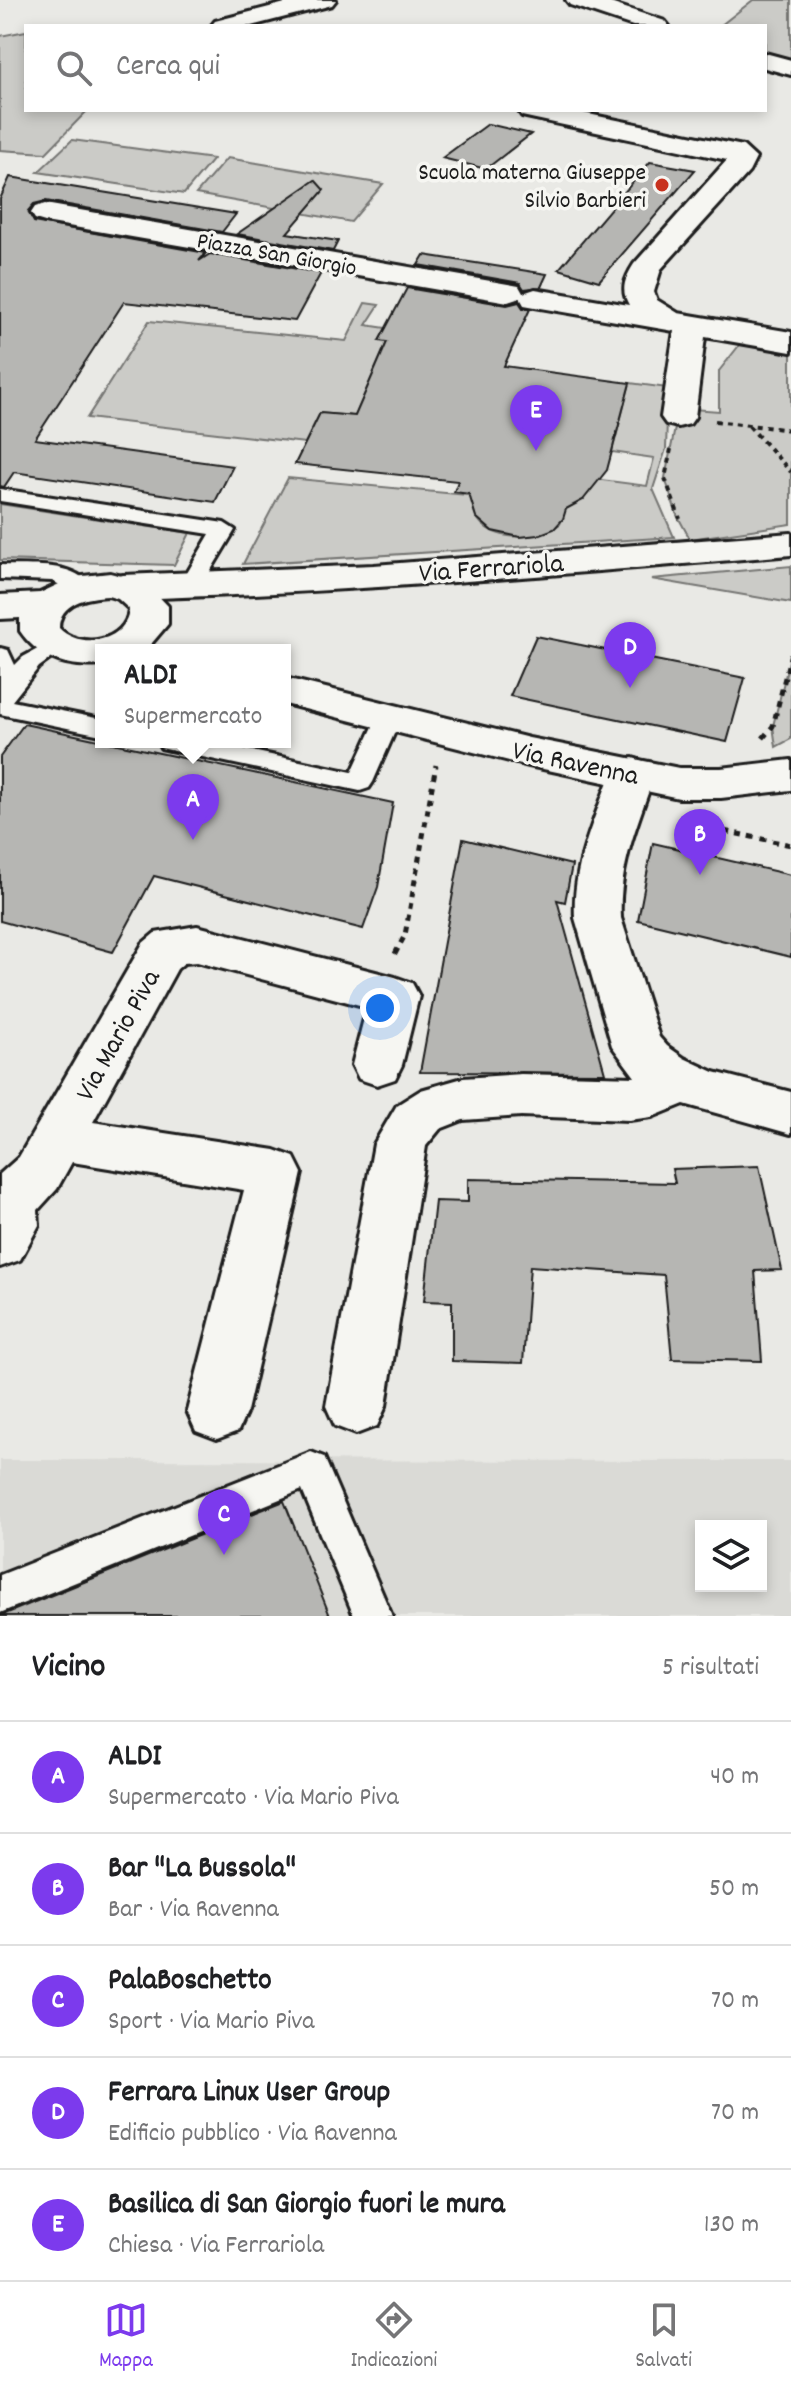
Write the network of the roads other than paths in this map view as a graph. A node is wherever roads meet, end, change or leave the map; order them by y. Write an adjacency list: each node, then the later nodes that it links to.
1 (324, 0): 3 (street)
2 (578, 0): 4 (street)
3 (231, 24)
4 (651, 24)
5 (767, 61): 6 (street)
6 (791, 68)
7 (541, 112): 9 (street)
8 (45, 213): 9 (street, Piazza San Giorgio)
9 (682, 324): 10 (street, Piazza San Giorgio); 11 (street)
10 (791, 342)
11 (678, 417)
12 (0, 495): 15 (lane)
13 (791, 544): 15 (street, Via Ferrariola)
14 (0, 572): 20 (lane)
15 (191, 585): 17 (street, Via Ferrariola)
16 (0, 587): 20 (lane)
17 (136, 596): 20 (street); 20 (street)
18 (0, 607): 20 (street)
19 (0, 634): 20 (street)
20 (88, 634): 23 (lane)
21 (0, 655): 23 (lane)
22 (291, 693): 24 (street, Via Ravenna)
23 (1, 700): 25 (lane)
24 (389, 718): 26 (lane); 28 (street, Via Ravenna)
25 (95, 725)
26 (198, 748)
27 (783, 774): 28 (street, Via Ravenna)
28 (627, 792): 30 (street)
29 (377, 1065): 32 (street, Via Mario Piva)
30 (682, 1082): 31 (street); 34 (street)
31 (791, 1113)
32 (58, 1138): 33 (street, Via Mario Piva); 35 (street, Via Mario Piva)
33 (3, 1215)
34 (356, 1406)
35 (217, 1411)
36 (0, 1594): 37 (lane)
37 (373, 1616)

